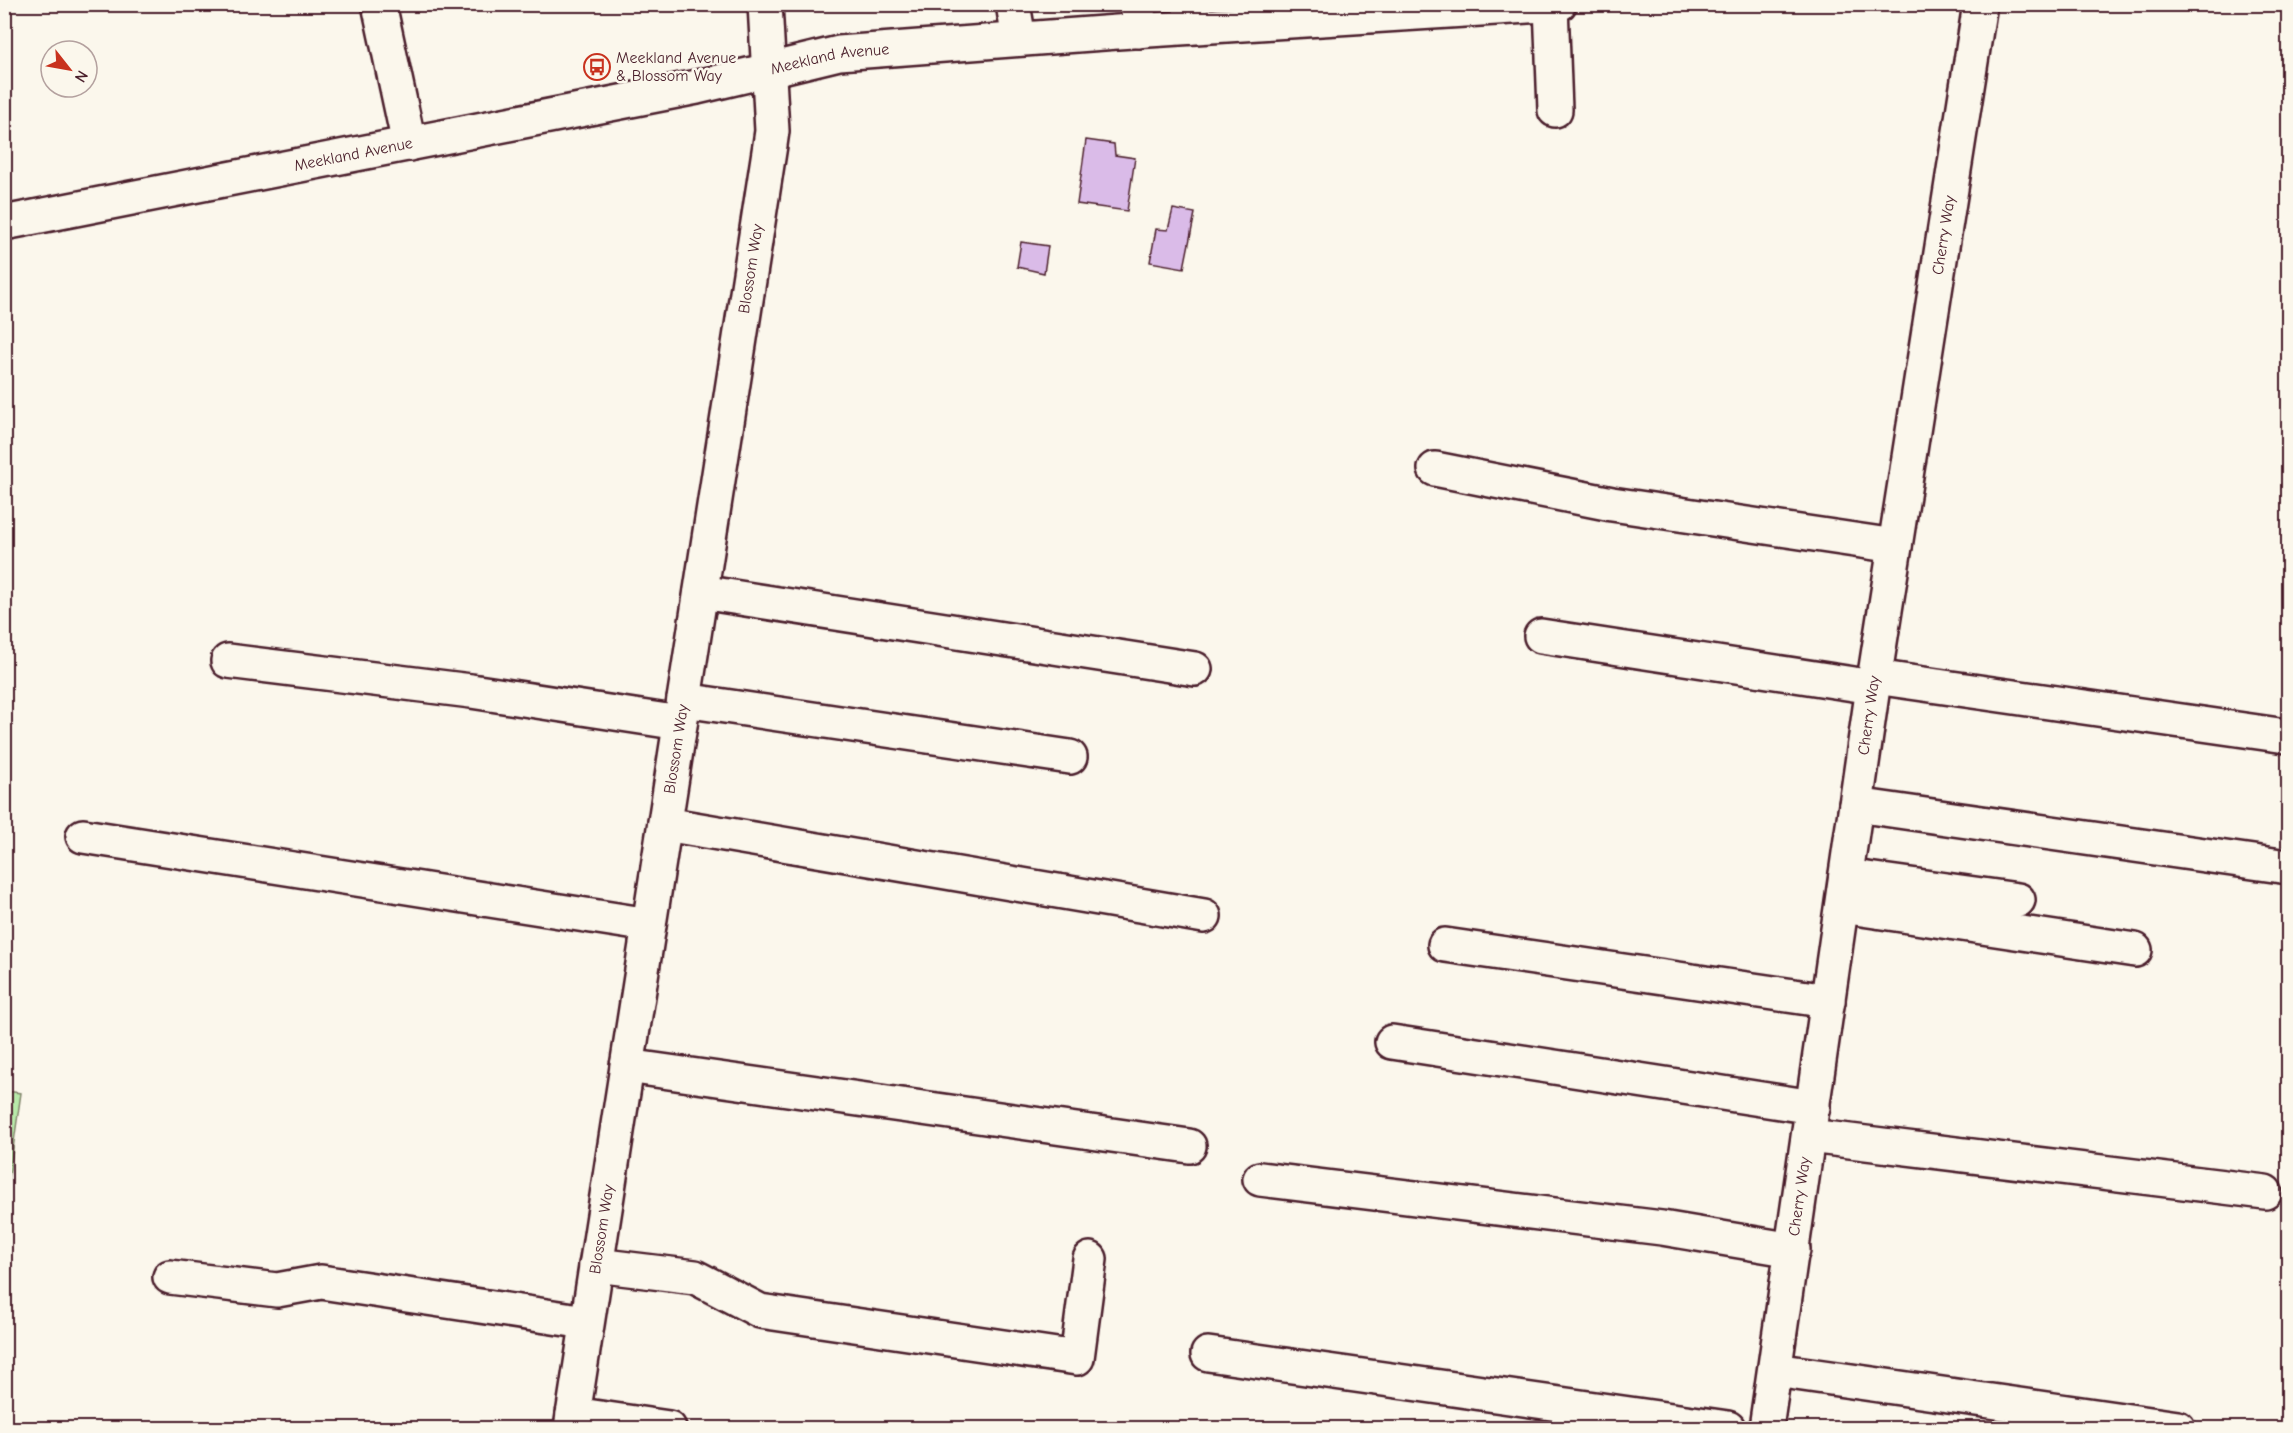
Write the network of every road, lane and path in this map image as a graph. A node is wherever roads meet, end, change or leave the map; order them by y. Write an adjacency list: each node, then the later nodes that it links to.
1 (379, 4): 12 (street)
2 (765, 4): 10 (street, Blossom Way)
3 (1014, 4): 9 (street)
4 (1559, 4): 6 (street, Meekland Avenue)
5 (1980, 4): 15 (street, Cherry Way)
6 (1551, 5): 7 (street, Meekland Avenue); 11 (street)
7 (1191, 16): 8 (street, Meekland Avenue)
8 (1139, 18): 9 (street, Meekland Avenue)
9 (1019, 39): 10 (street, Meekland Avenue)
10 (769, 70): 12 (street, Meekland Avenue); 16 (street, Blossom Way)
11 (1555, 110)
12 (409, 144): 13 (street, Meekland Avenue)
13 (4, 223)
14 (1435, 469): 15 (street)
15 (1895, 546): 20 (street, Cherry Way)
16 (701, 592): 19 (street); 21 (street, Blossom Way)
17 (1541, 636): 20 (street)
18 (228, 661): 21 (street)
19 (1195, 669)
20 (1874, 682): 22 (street); 24 (street, Cherry Way)
21 (682, 712): 23 (street); 25 (street, Blossom Way)
22 (2286, 736)
23 (1070, 757)
24 (1856, 805): 27 (street); 28 (street, Cherry Way)
25 (665, 824): 30 (street); 31 (street, Blossom Way)
26 (83, 836): 31 (street)
27 (2289, 867)
28 (1844, 891): 29 (street); 33 (street); 34 (street, Cherry Way)
29 (2018, 900)
30 (1204, 916)
31 (649, 925): 36 (street, Blossom Way)
32 (1445, 945): 34 (street)
33 (2134, 950)
34 (1828, 1001): 37 (street, Cherry Way)
35 (1392, 1041): 37 (street)
36 (627, 1066): 38 (street); 43 (street, Blossom Way)
37 (1811, 1121): 40 (street); 41 (street, Cherry Way)
38 (1189, 1146)
39 (1260, 1179): 41 (street)
40 (2265, 1192)
41 (1793, 1250): 47 (street, Cherry Way)
42 (1090, 1259): 43 (street)
43 (596, 1265): 45 (street, Blossom Way)
44 (170, 1277): 45 (street)
45 (586, 1322): 48 (street, Blossom Way)
46 (1208, 1354): 50 (street)
47 (1775, 1370): 51 (street, Cherry Way); 52 (street)
48 (572, 1421): 49 (street)
49 (669, 1428)
50 (1728, 1428)
51 (1766, 1428)
52 (2178, 1428)

